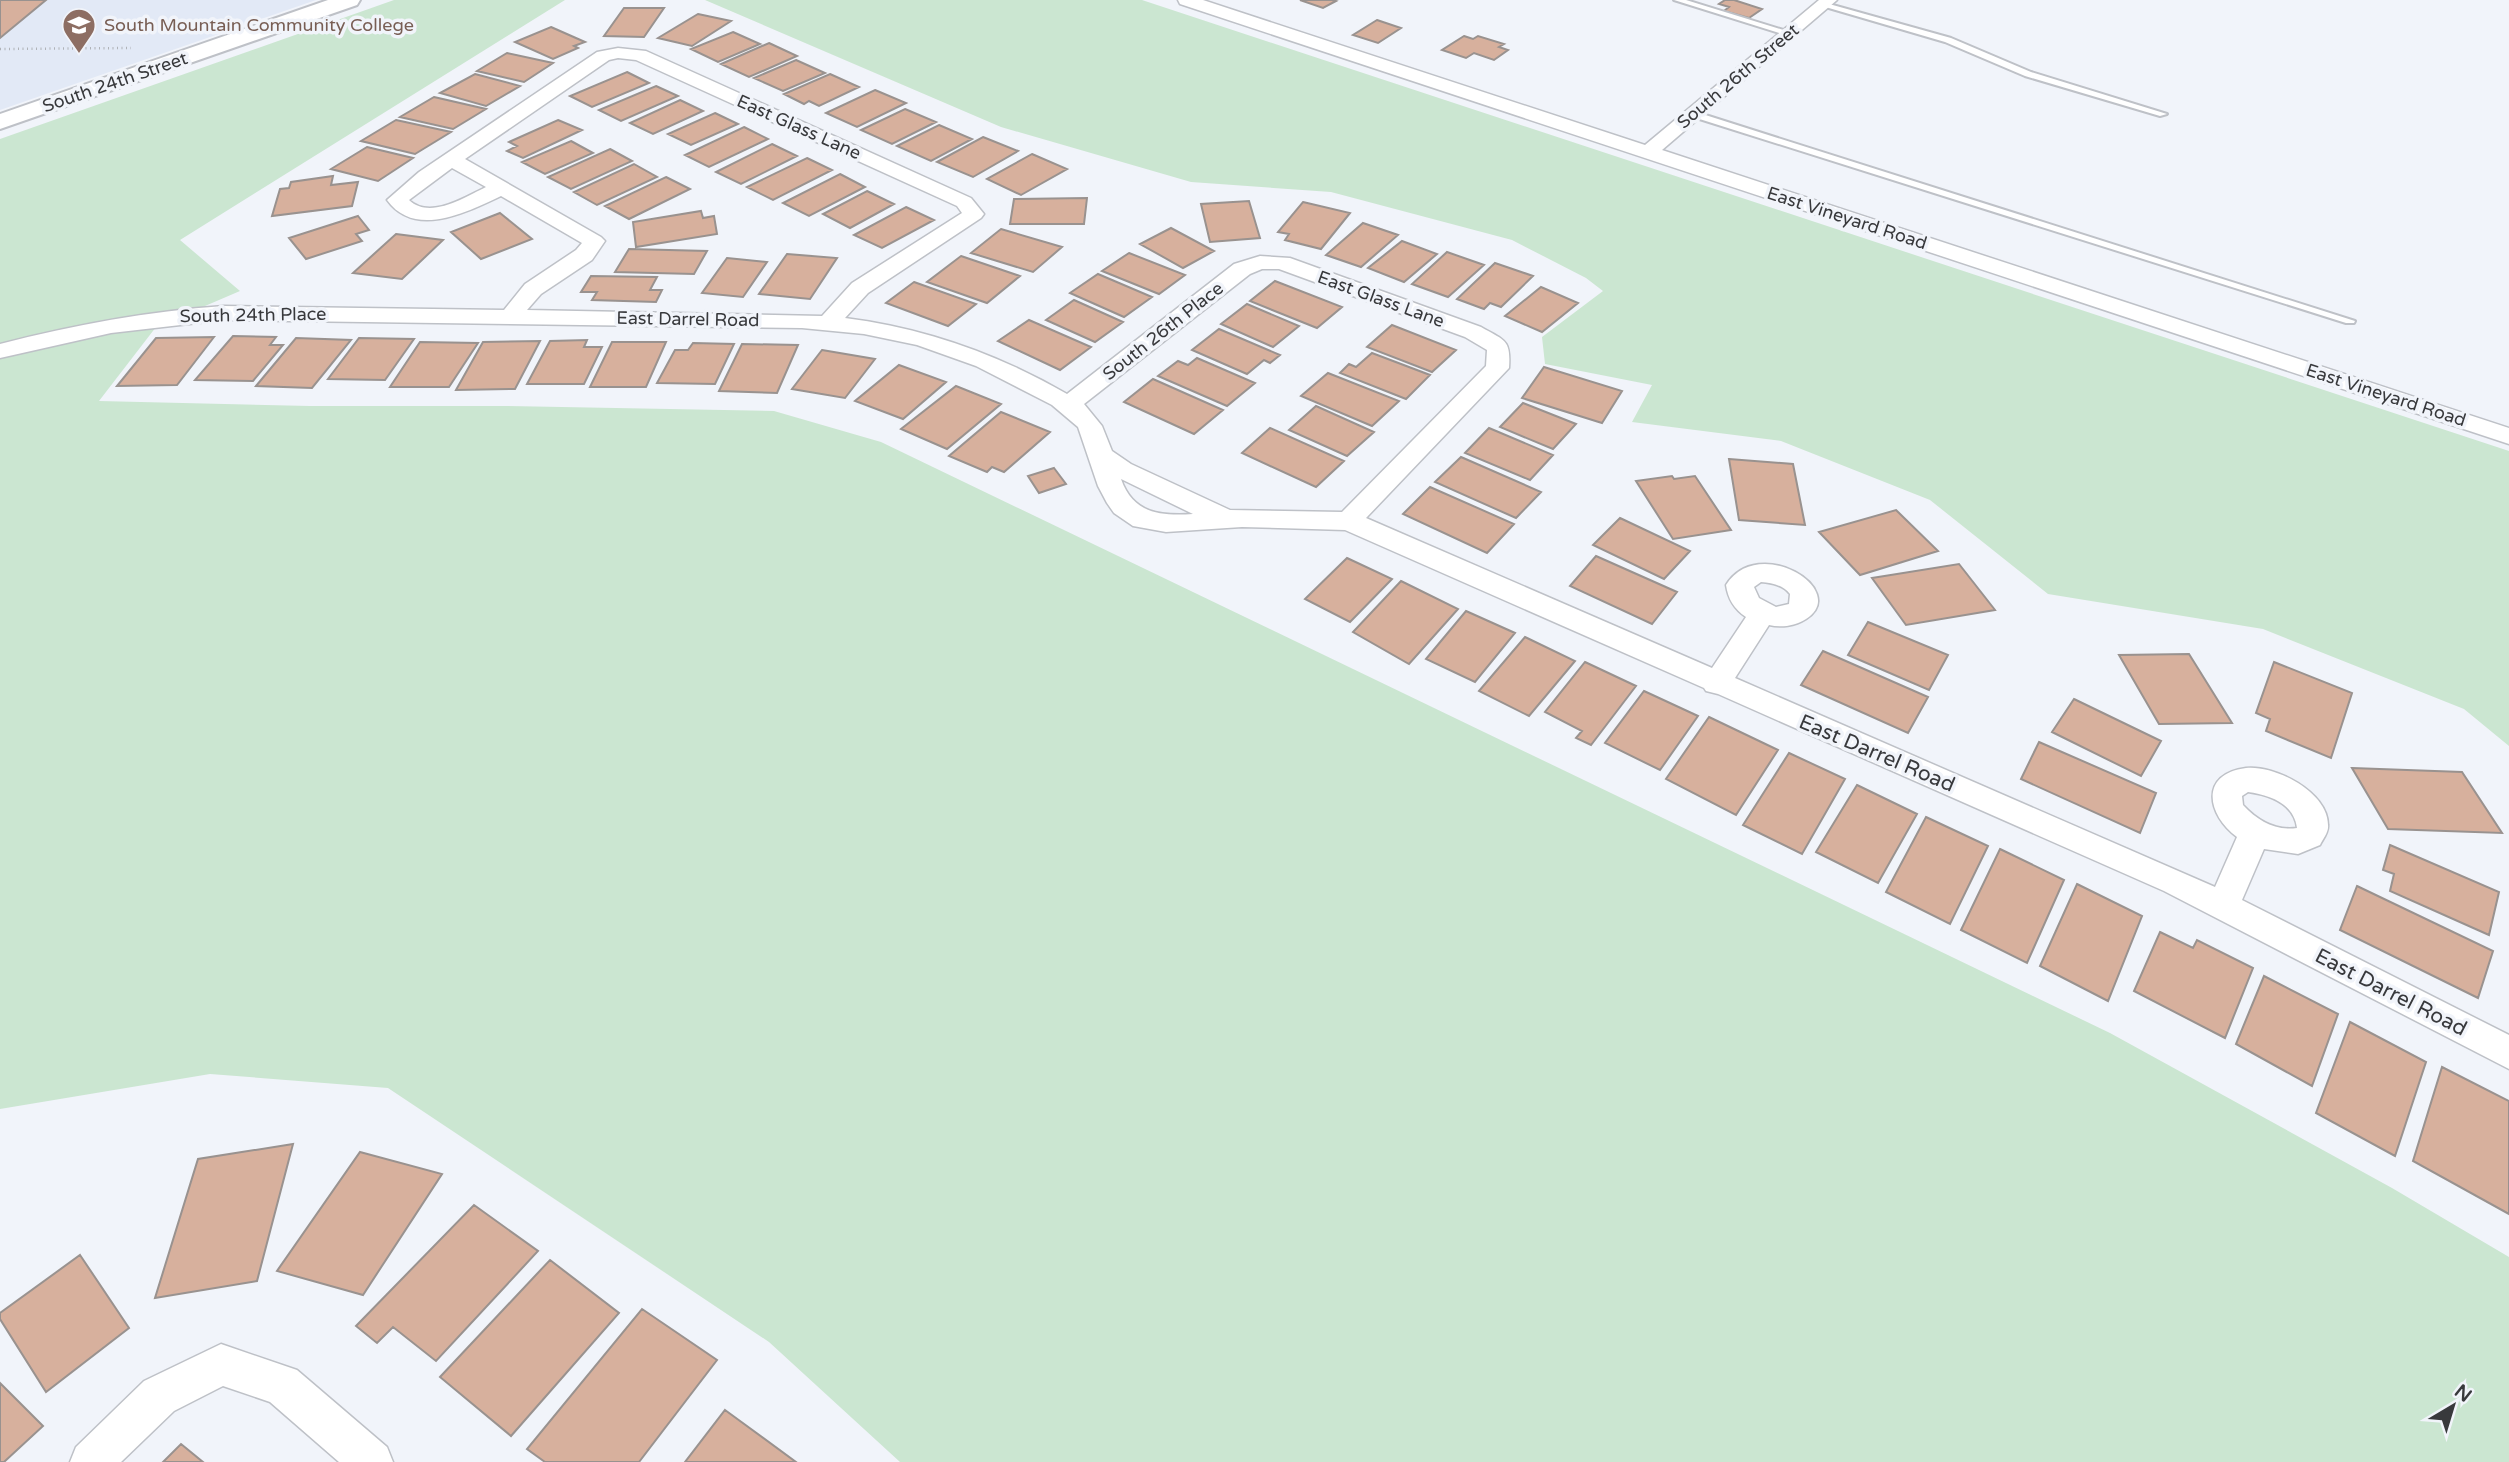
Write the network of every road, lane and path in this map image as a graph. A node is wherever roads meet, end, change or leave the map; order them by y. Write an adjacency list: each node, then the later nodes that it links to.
1 (349, 0): 10 (main road, South 24th Street)
2 (1186, 0): 11 (street, East Vineyard Road)
3 (1678, 0): 5 (lane)
4 (1827, 2): 5 (street, South 26th Street); 9 (lane)
5 (1789, 33): 8 (street, South 26th Street)
6 (134, 48): 7 (path)
7 (0, 49)
8 (1693, 114): 11 (street, South 26th Street); 16 (lane)
9 (2163, 114)
10 (0, 122)
11 (1647, 153): 20 (street, East Vineyard Road)
12 (451, 159): 13 (street); 13 (street); 17 (street, East Glass Lane)
13 (503, 187): 15 (street)
14 (1260, 262): 19 (street, South 26th Place); 23 (street, East Glass Lane)
15 (510, 317): 17 (street, East Darrel Road); 18 (street, South 24th Place)
16 (2350, 321)
17 (829, 322): 19 (street, East Darrel Road)
18 (0, 351)
19 (1069, 404): 21 (street, East Darrel Road)
20 (2509, 436)
21 (1103, 456): 22 (street, East Darrel Road); 22 (street, East Darrel Road)
22 (1226, 519): 23 (street, East Darrel Road)
23 (1349, 522): 25 (street, East Darrel Road)
24 (1762, 614): 25 (street)
25 (1716, 684): 27 (street, East Darrel Road)
26 (2255, 833): 27 (street)
27 (2223, 906): 28 (street, East Darrel Road)
28 (2509, 1053)
29 (91, 1462): 30 (street)
30 (372, 1462)

